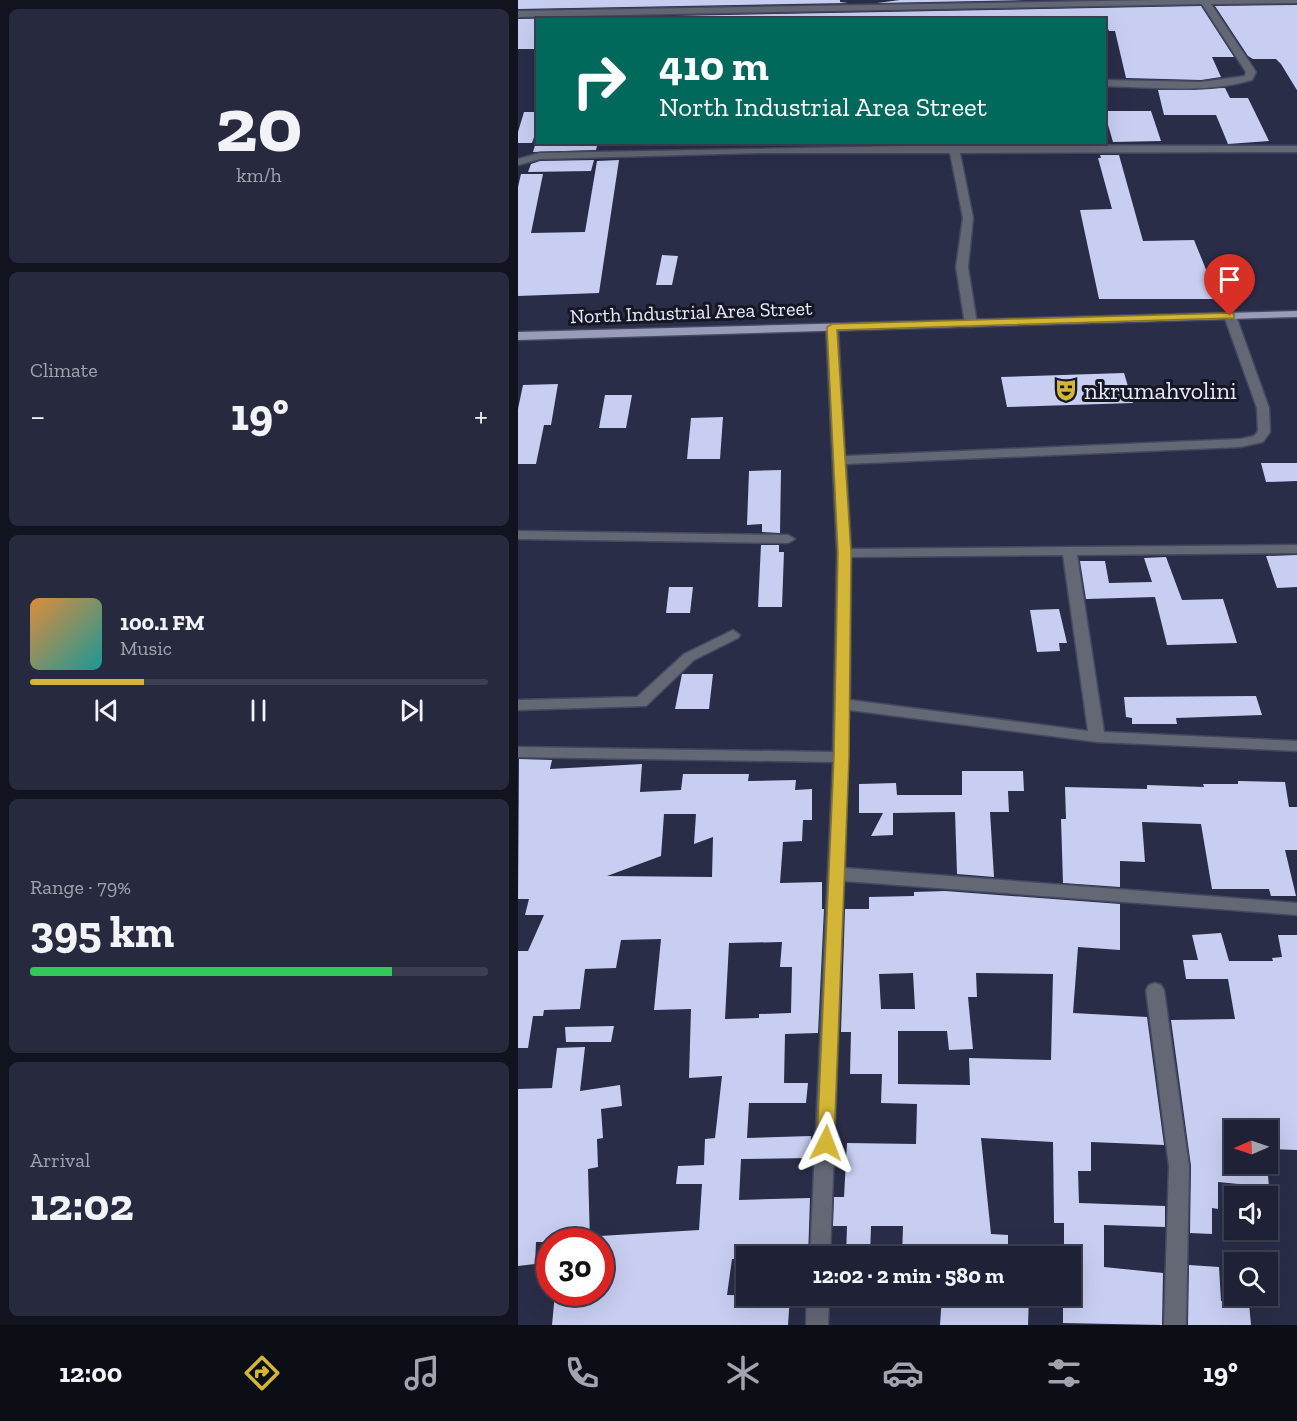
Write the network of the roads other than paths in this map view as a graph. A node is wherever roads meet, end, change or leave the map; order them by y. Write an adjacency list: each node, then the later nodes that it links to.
1 (650, 0): 7 (street)
2 (1298, 0): 4 (street)
3 (1191, 1): 4 (street); 5 (street)
4 (1205, 2): 12 (street)
5 (1001, 3): 6 (street)
6 (822, 9): 9 (street); 11 (street)
7 (648, 11): 9 (street); 10 (street)
8 (518, 14): 10 (street)
9 (681, 15)
10 (604, 16)
11 (822, 18)
12 (1106, 83)
13 (572, 144): 18 (street)
14 (816, 146): 15 (street); 16 (street)
15 (671, 147): 18 (street)
16 (954, 148): 17 (street); 22 (street)
17 (1298, 149)
18 (569, 154): 19 (street)
19 (518, 162)
20 (1298, 314): 21 (main road, North Industrial Area Street)
21 (1230, 316): 22 (main road, North Industrial Area Street); 25 (street)
22 (971, 324): 23 (main road, North Industrial Area Street)
23 (832, 327): 24 (main road, North Industrial Area Street); 25 (street)
24 (518, 336)
25 (839, 460): 30 (street)
26 (518, 535): 27 (street)
27 (788, 539)
28 (1298, 549): 29 (street)
29 (1069, 551): 30 (street); 34 (street)
30 (844, 553): 32 (street)
31 (733, 635): 33 (street)
32 (842, 704): 34 (street); 37 (street)
33 (518, 705)
34 (1097, 737): 35 (street)
35 (1298, 746)
36 (518, 752): 37 (street)
37 (841, 757): 38 (street)
38 (837, 874): 39 (street); 41 (street)
39 (1298, 909)
40 (1155, 990): 44 (street)
41 (820, 1246)
42 (818, 1306): 43 (street)
43 (817, 1325)
44 (1175, 1325)

